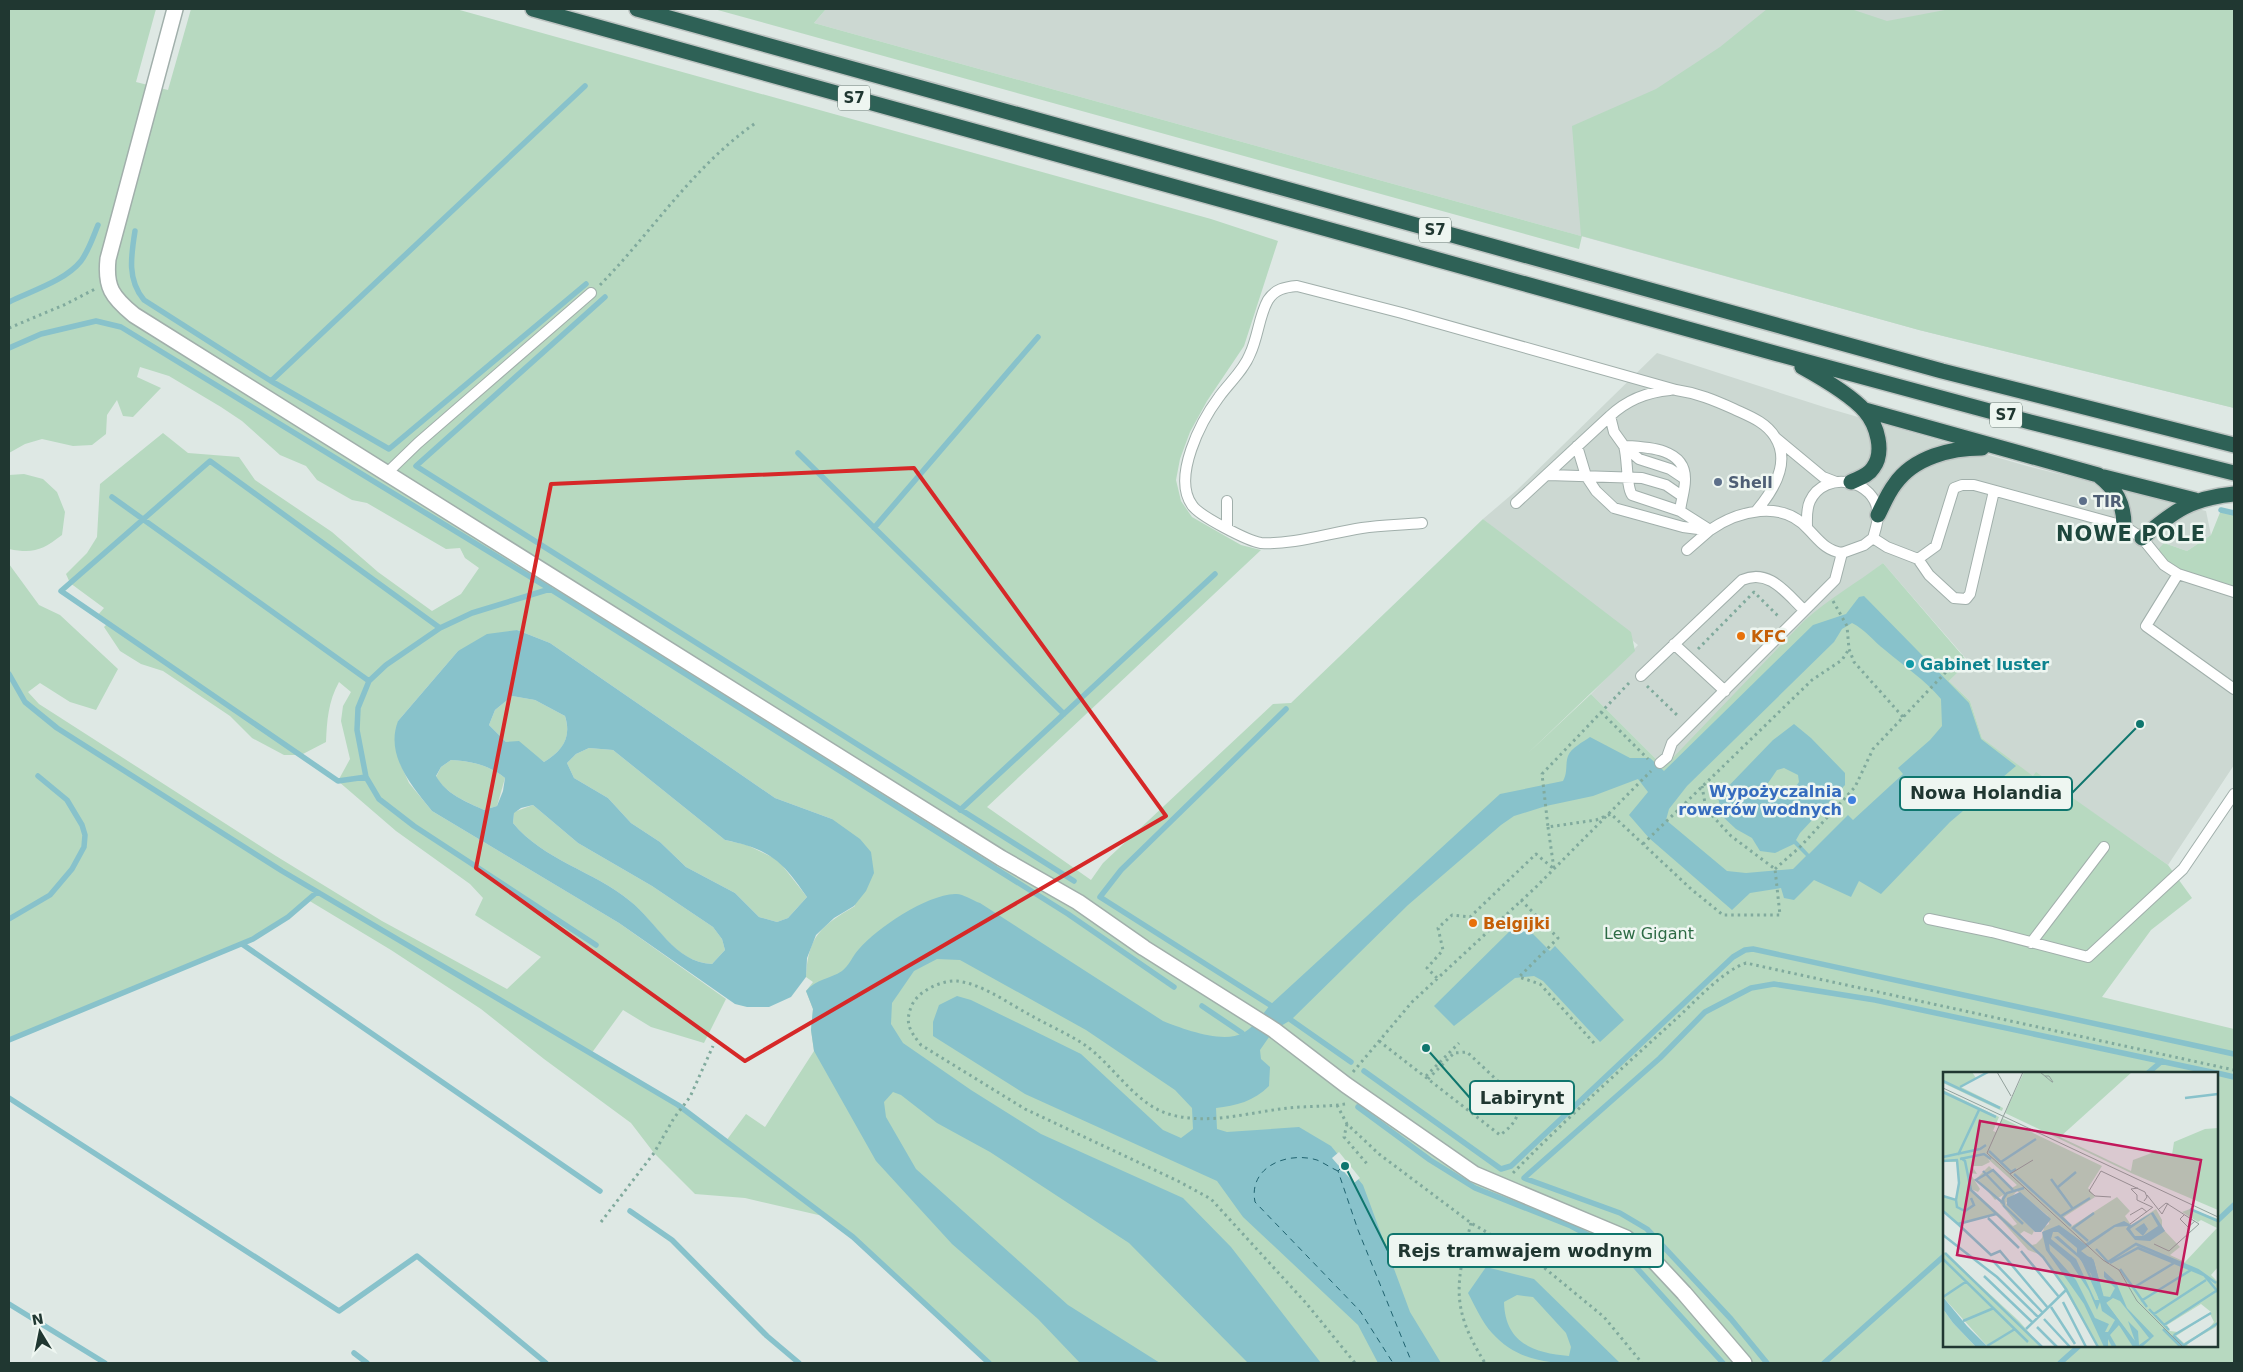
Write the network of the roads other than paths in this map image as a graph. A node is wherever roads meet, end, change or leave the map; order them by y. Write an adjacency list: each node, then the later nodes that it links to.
1 (175, 9): 14 (street)
2 (533, 9): 5 (highway, S7)
3 (637, 9): 10 (highway, S7)
4 (591, 293): 14 (lane)
5 (1778, 354): 7 (highway); 15 (highway, S7)
6 (1676, 390): 8 (lane); 9 (lane); 33 (lane)
7 (1865, 410): 13 (highway); 21 (highway)
8 (1610, 416): 11 (lane); 12 (lane)
9 (1776, 438): 21 (lane); 28 (lane)
10 (2234, 445)
11 (1578, 446): 16 (lane); 18 (lane)
12 (1624, 446): 19 (lane); 20 (lane); 20 (lane)
13 (1994, 448): 17 (highway); 30 (highway)
14 (388, 472): 53 (street)
15 (2234, 473)
16 (1548, 475): 18 (lane); 27 (lane)
17 (2098, 475): 25 (highway); 32 (highway)
18 (1586, 476): 19 (lane); 35 (lane)
19 (1628, 476): 24 (lane); 29 (lane)
20 (1685, 479): 24 (lane)
21 (1843, 482): 30 (lane); 34 (lane)
22 (1994, 491): 32 (lane); 40 (lane); 40 (lane)
23 (2234, 494): 25 (highway)
24 (1682, 496): 29 (lane)
25 (2195, 500): 37 (highway)
26 (1227, 501): 33 (lane)
27 (1516, 503)
28 (1757, 510): 34 (lane); 35 (lane)
29 (1680, 511): 35 (lane)
30 (1878, 515): 36 (lane)
31 (1422, 523): 33 (lane)
32 (2119, 525): 37 (lane)
33 (1227, 528)
34 (1808, 528): 39 (lane)
35 (1710, 530): 38 (lane)
36 (1873, 538): 39 (lane); 40 (lane)
37 (2142, 538): 41 (lane)
38 (1687, 550)
39 (1842, 553): 43 (lane)
40 (1918, 559)
41 (2178, 574): 42 (lane); 46 (lane)
42 (2234, 592)
43 (1804, 610): 44 (lane); 47 (lane)
44 (1674, 644): 45 (lane); 47 (lane)
45 (1643, 680)
46 (2234, 689)
47 (1725, 691): 48 (lane)
48 (1657, 766)
49 (2234, 794): 52 (lane)
50 (2104, 847): 52 (lane)
51 (1929, 919): 52 (lane)
52 (2031, 942)
53 (1744, 1363)

